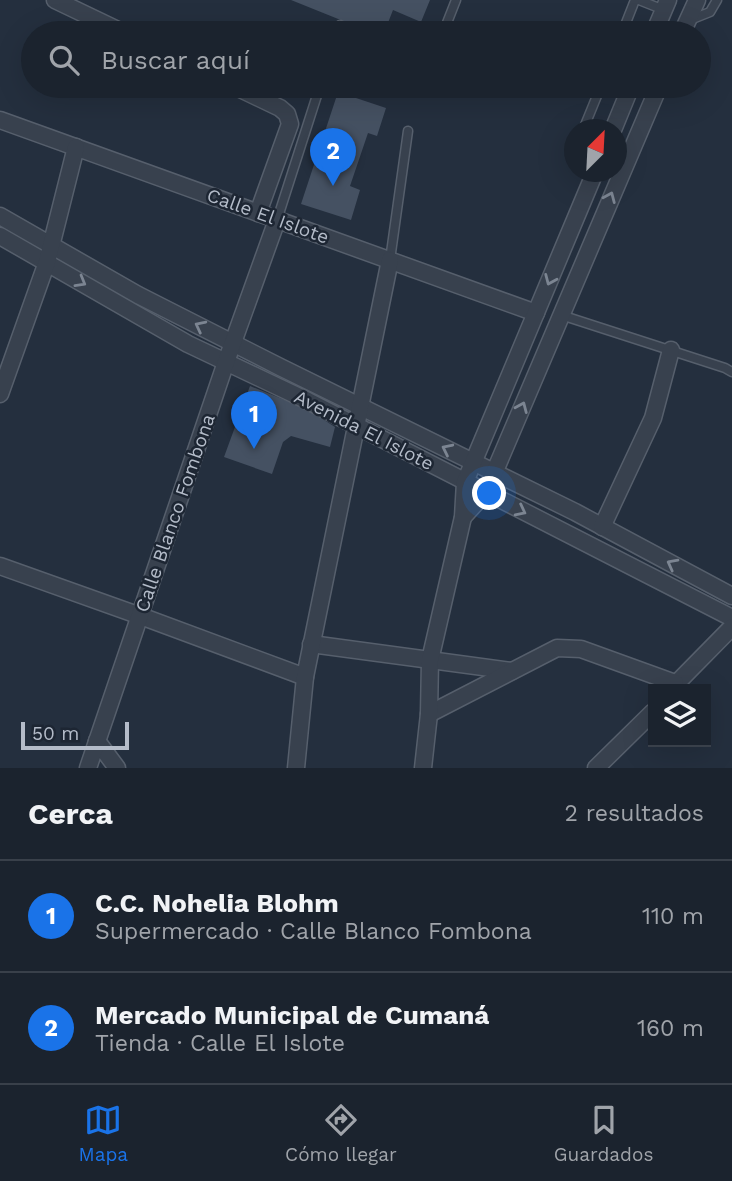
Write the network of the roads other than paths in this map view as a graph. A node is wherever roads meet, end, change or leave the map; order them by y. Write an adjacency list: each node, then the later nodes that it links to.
1 (55, 0): 7 (street)
2 (456, 0): 8 (lane)
3 (637, 0): 6 (lane); 9 (lane)
4 (697, 0): 10 (street)
5 (718, 0): 11 (lane)
6 (666, 5)
7 (99, 21)
8 (448, 21)
9 (627, 21)
10 (688, 21)
11 (695, 21)
12 (259, 98): 17 (street)
13 (316, 98): 21 (lane)
14 (596, 98): 18 (lane)
15 (626, 98): 19 (street)
16 (654, 98): 33 (street, one-way to 16)
17 (288, 119): 21 (lane); 25 (street)
18 (588, 119)
19 (618, 119)
20 (0, 120): 23 (street, Calle El Islote)
21 (309, 120): 27 (lane)
22 (408, 131): 30 (lane)
23 (76, 147): 25 (street, Calle El Islote); 29 (street)
24 (591, 182): 32 (street, one-way to 32)
25 (258, 213): 27 (street, Calle El Islote)
26 (0, 216): 29 (street, Avenida El Islote)
27 (277, 220): 30 (street, Calle El Islote); 34 (street, Calle Blanco Fombona)
28 (0, 236): 31 (street, Avenida El Islote)
29 (50, 245): 31 (street); 34 (street, Avenida El Islote, one-way to 29)
30 (390, 260): 32 (street, Calle El Islote); 39 (street)
31 (47, 262): 36 (street, Avenida El Islote, one-way to 36); 38 (street)
32 (536, 313): 41 (street)
33 (561, 315): 35 (lane); 42 (street, one-way to 33)
34 (234, 344): 36 (street, Calle Blanco Fombona); 39 (street, Avenida El Islote)
35 (671, 351): 37 (lane); 46 (street)
36 (226, 362): 40 (street, Avenida El Islote); 49 (street, Calle Blanco Fombona)
37 (730, 367)
38 (0, 394)
39 (359, 406): 40 (street); 41 (street, Avenida El Islote, one-way to 39)
40 (355, 425): 43 (street, Avenida El Islote); 52 (street)
41 (474, 462): 42 (street, Avenida El Islote); 43 (street)
42 (495, 472): 44 (street); 46 (street, Avenida El Islote)
43 (465, 482): 44 (street, Avenida El Islote); 45 (street)
44 (486, 492): 45 (street); 50 (street, Avenida El Islote, one-way to 50)
45 (463, 517): 53 (street)
46 (602, 527): 48 (street, Avenida El Islote, one-way to 46)
47 (0, 566): 49 (street)
48 (732, 596)
49 (139, 615): 55 (street); 60 (street, Calle Blanco Fombona)
50 (732, 618)
51 (732, 627): 57 (street)
52 (311, 644): 53 (street); 55 (street)
53 (430, 660): 54 (street); 58 (street)
54 (512, 671): 56 (street); 58 (street)
55 (305, 677): 63 (street)
56 (668, 684)
57 (675, 684)
58 (429, 714): 64 (street)
59 (648, 717): 65 (street)
60 (97, 741): 61 (street, Calle Blanco Fombona); 62 (street)
61 (88, 768)
62 (117, 768)
63 (296, 768)
64 (423, 768)
65 (596, 768)

